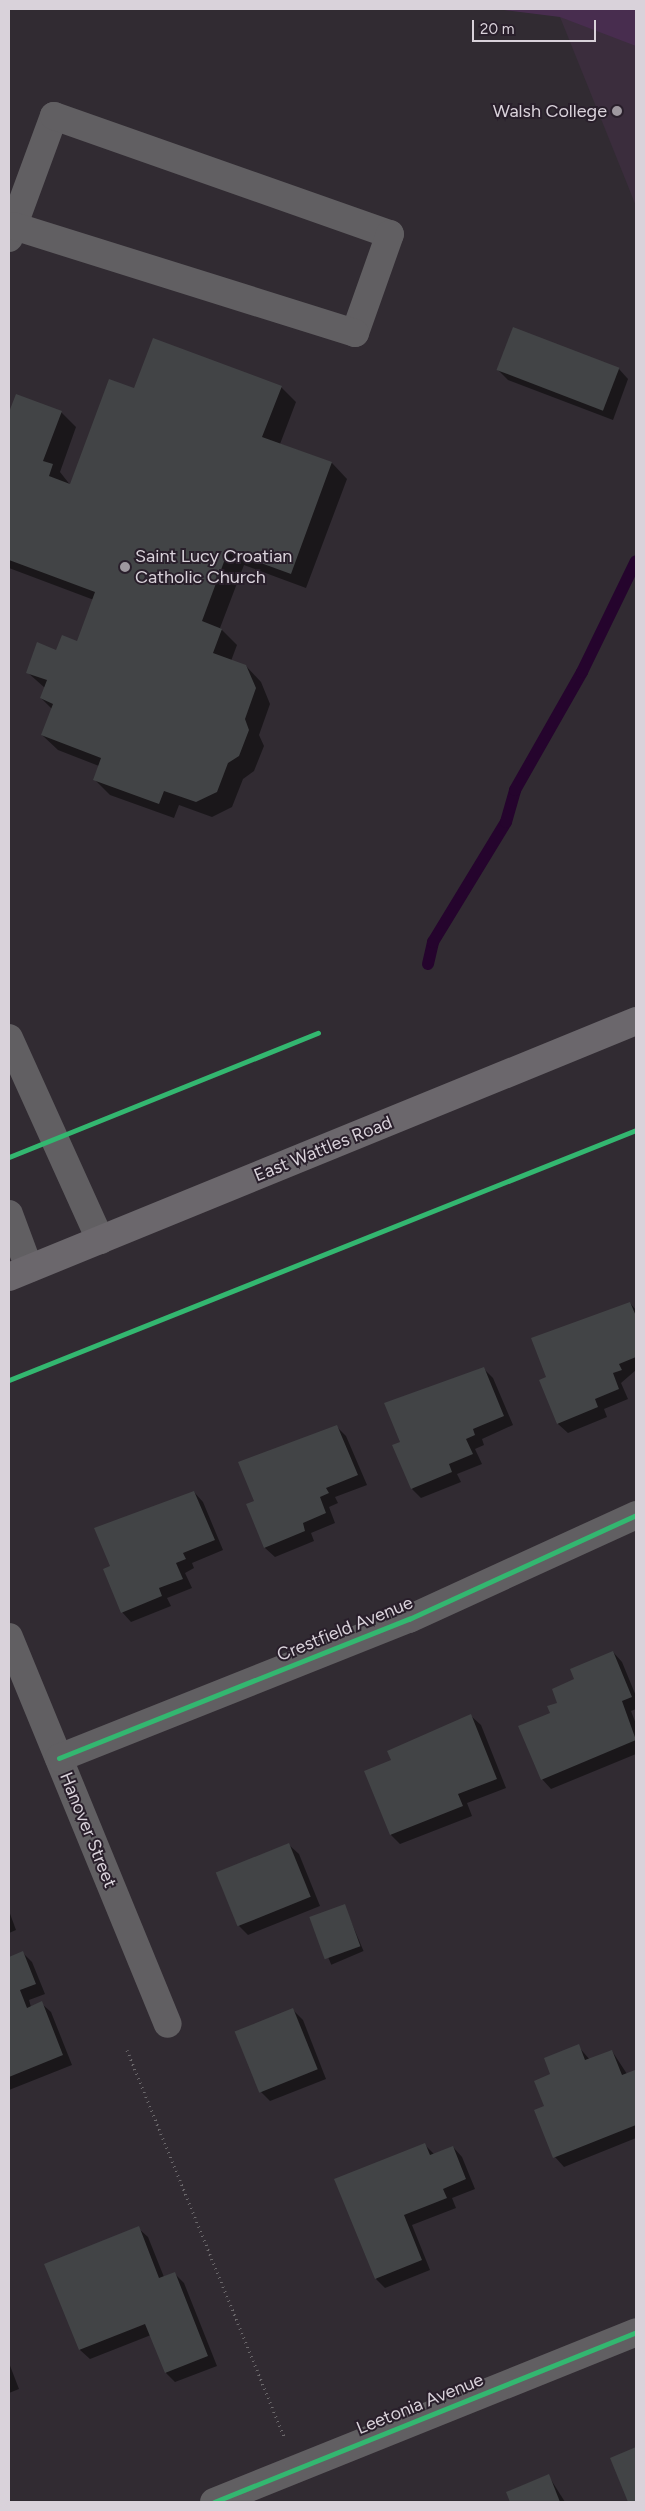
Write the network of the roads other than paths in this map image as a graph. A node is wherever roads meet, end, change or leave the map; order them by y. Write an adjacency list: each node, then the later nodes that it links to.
1 (12, 232): 1 (street)
2 (636, 1021): 5 (main road, East Wattles Road)
3 (9, 1038): 5 (street)
4 (9, 1214): 6 (street)
5 (100, 1240): 6 (main road, East Wattles Road)
6 (19, 1272)
7 (636, 1516): 9 (street, Crestfield Avenue)
8 (9, 1637): 9 (street, Hanover Street)
9 (59, 1758): 10 (street, Hanover Street)
10 (168, 2024)
11 (636, 2332): 12 (street, Leetonia Avenue)
12 (214, 2502)

